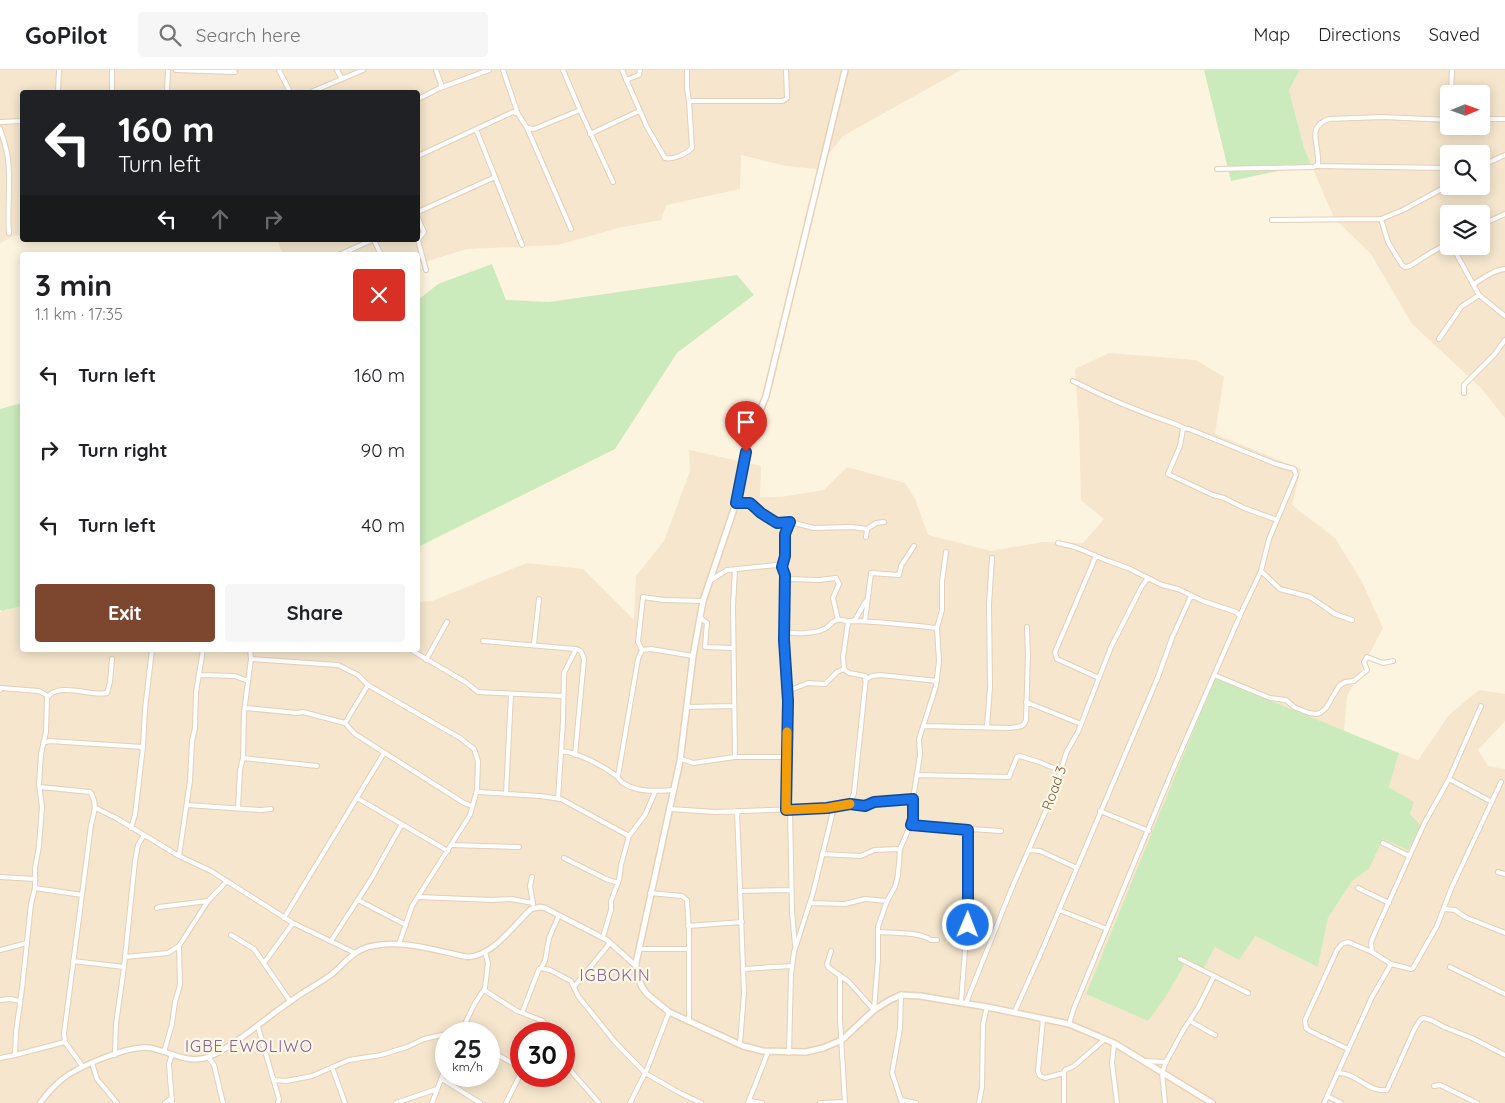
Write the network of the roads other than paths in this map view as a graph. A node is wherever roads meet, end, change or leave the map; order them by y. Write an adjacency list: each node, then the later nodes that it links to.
1 (59, 70): 23 (street)
2 (112, 70): 24 (street)
3 (168, 70): 25 (street)
4 (176, 70): 18 (street)
5 (279, 70): 26 (street)
6 (337, 70): 19 (street)
7 (363, 70): 19 (street)
8 (436, 70): 22 (street)
9 (489, 70): 22 (street)
10 (503, 70): 32 (street)
11 (563, 70): 30 (street)
12 (622, 70): 20 (street)
13 (640, 70): 20 (street)
14 (687, 70): 29 (street)
15 (786, 70): 29 (street)
16 (845, 70): 76 (main road)
17 (1452, 70): 21 (street)
18 (235, 72)
19 (342, 79): 27 (street)
20 (626, 80): 31 (street)
21 (1451, 85)
22 (440, 88): 28 (street)
23 (58, 90)
24 (112, 90)
25 (167, 90)
26 (289, 90)
27 (316, 90)
28 (420, 98)
29 (689, 101): 31 (street)
30 (580, 110): 38 (street); 41 (street)
31 (640, 111): 41 (street)
32 (518, 114): 38 (street); 40 (street)
33 (1490, 119): 34 (street)
34 (1505, 119)
35 (1440, 120): 45 (street)
36 (20, 121): 37 (street)
37 (0, 122)
38 (527, 128): 57 (street)
39 (0, 129): 58 (street)
40 (476, 129): 42 (street); 48 (street)
41 (590, 134): 49 (street)
42 (420, 155)
43 (1505, 155): 44 (street)
44 (1490, 162)
45 (1316, 166): 46 (street); 47 (street)
46 (1440, 168)
47 (1217, 169)
48 (495, 177): 51 (street); 62 (street)
49 (613, 182)
50 (1440, 190): 53 (street)
51 (420, 211)
52 (1505, 214): 55 (street)
53 (1381, 219): 54 (street); 63 (street)
54 (1272, 220)
55 (1490, 221)
56 (420, 223): 59 (street)
57 (571, 230)
58 (9, 233)
59 (420, 237)
60 (368, 242): 64 (street)
61 (419, 242): 67 (street)
62 (522, 245)
63 (1440, 248)
64 (346, 252)
65 (1457, 255): 68 (street)
66 (1505, 269): 68 (street)
67 (426, 270)
68 (1474, 284): 69 (street)
69 (1479, 295): 70 (street); 71 (street)
70 (1505, 316)
71 (1439, 339)
72 (1505, 340): 74 (street)
73 (1073, 381): 75 (street)
74 (1464, 393)
75 (1183, 429): 77 (street); 77 (street)
76 (736, 503): 78 (street); 94 (main road)
77 (1277, 520): 90 (street)
78 (790, 522): 80 (street); 87 (street)
79 (884, 522): 80 (street)
80 (867, 529): 81 (street)
81 (866, 537)
82 (1058, 543): 85 (street)
83 (914, 546): 97 (street)
84 (946, 552): 108 (street)
85 (1096, 556): 93 (street); 127 (street)
86 (992, 558): 145 (street)
87 (782, 567): 88 (street); 92 (street)
88 (735, 569): 89 (street); 91 (street)
89 (729, 570): 91 (street); 94 (street)
90 (1261, 571): 99 (street); 103 (street)
91 (734, 575): 112 (street)
92 (785, 575): 101 (street); 109 (street)
93 (1148, 578): 95 (street); 127 (street, Road 3)
94 (709, 581): 98 (main road)
95 (1191, 596): 99 (street); 180 (street)
96 (538, 599): 111 (street)
97 (867, 599): 102 (street); 104 (street)
98 (703, 601): 100 (main road); 114 (street)
99 (1239, 613): 126 (street)
100 (701, 618): 112 (street); 119 (main road)
101 (838, 620): 106 (street); 109 (street)
102 (854, 620): 104 (street); 106 (street)
103 (1352, 620)
104 (865, 621): 108 (street)
105 (447, 622): 122 (street)
106 (848, 622): 124 (street)
107 (1027, 626): 137 (street)
108 (937, 628): 130 (street)
109 (785, 632): 133 (street)
110 (483, 641): 111 (street)
111 (534, 644): 113 (street)
112 (734, 648): 138 (street)
113 (576, 649): 136 (street); 150 (street)
114 (642, 650): 119 (street); 158 (street)
115 (152, 652): 147 (street)
116 (203, 652): 125 (street)
117 (250, 652): 121 (street)
118 (414, 652): 122 (street)
119 (693, 656): 140 (main road)
120 (112, 658): 135 (street)
121 (251, 660): 128 (street); 131 (street)
122 (426, 660): 134 (street)
123 (1393, 661): 126 (street)
124 (844, 669): 129 (street); 133 (street)
125 (199, 675): 128 (street); 171 (street)
126 (1214, 675): 186 (street)
127 (1099, 678): 143 (street, Road 3)
128 (248, 680): 141 (street)
129 (865, 680): 130 (street); 170 (street)
130 (937, 681): 144 (street)
131 (368, 685): 142 (street); 172 (street)
132 (0, 690): 135 (street)
133 (788, 691): 153 (street)
134 (511, 694): 136 (street); 165 (street)
135 (48, 696): 146 (street)
136 (563, 696): 148 (street)
137 (1026, 702): 143 (street); 145 (street)
138 (733, 706): 140 (street); 151 (street)
139 (1481, 706): 159 (street)
140 (686, 707): 154 (main road)
141 (245, 708): 142 (street); 152 (street)
142 (345, 723): 149 (street)
143 (1081, 724): 156 (street, Road 3)
144 (923, 726): 145 (street); 157 (street)
145 (987, 727)
146 (46, 741): 147 (street); 161 (street)
147 (144, 746): 183 (street)
148 (561, 751): 150 (street); 167 (street)
149 (384, 753): 166 (street); 172 (street)
150 (575, 755): 158 (street)
151 (734, 757): 153 (street); 154 (street)
152 (243, 758): 155 (street); 175 (street)
153 (784, 758): 178 (street)
154 (681, 759): 162 (main road)
155 (317, 766)
156 (1061, 771): 157 (street); 189 (street, Road 3)
157 (917, 775): 168 (street)
158 (618, 776): 164 (street)
159 (1449, 779): 169 (street); 199 (street)
160 (1501, 782): 169 (street)
161 (40, 787): 174 (street); 206 (street)
162 (673, 790): 164 (street); 177 (main road)
163 (480, 792): 165 (street)
164 (655, 792): 188 (street)
165 (506, 794): 167 (street)
166 (357, 798): 181 (street); 226 (street)
167 (558, 799): 188 (street)
168 (913, 799): 170 (street); 182 (street)
169 (1492, 802): 223 (street)
170 (850, 804): 173 (street)
171 (187, 805): 175 (street); 198 (street)
172 (472, 806): 191 (street)
173 (834, 807): 178 (street); 197 (street)
174 (96, 808): 183 (street); 214 (street)
175 (238, 808): 176 (street)
176 (271, 809)
177 (670, 809): 179 (street); 213 (main road)
178 (788, 810): 179 (street); 211 (street)
179 (737, 811): 212 (street)
180 (1100, 811): 186 (street); 201 (street)
181 (402, 824): 195 (street); 216 (street)
182 (911, 825): 184 (street); 193 (street)
183 (132, 828): 187 (street)
184 (968, 830): 185 (street); 273 (street)
185 (1001, 831)
186 (1149, 831): 231 (street)
187 (144, 835): 198 (street); 250 (street)
188 (629, 836): 208 (street)
189 (1033, 841): 194 (street, Road 3); 196 (street)
190 (1383, 843): 199 (street)
191 (452, 845): 192 (street); 195 (street)
192 (519, 847)
193 (900, 849): 197 (street); 218 (street)
194 (1029, 850): 196 (street); 273 (street, Road 3)
195 (448, 851): 215 (street)
196 (1040, 851): 201 (street)
197 (822, 854): 219 (street)
198 (180, 856): 207 (street)
199 (1409, 856): 220 (street)
200 (564, 858): 208 (street)
201 (1077, 868): 224 (street)
202 (1498, 872): 203 (street)
203 (1505, 874)
204 (0, 877): 206 (street)
205 (532, 877): 221 (street)
206 (35, 879): 209 (street)
207 (227, 881): 217 (street); 226 (street)
208 (618, 882): 235 (street)
209 (35, 888): 214 (street); 238 (street)
210 (1358, 888): 220 (street)
211 (792, 890): 212 (street); 242 (street)
212 (740, 891): 227 (street)
213 (650, 893): 230 (street); 243 (main road)
214 (82, 895): 253 (street)
215 (419, 897): 221 (street); 229 (street)
216 (358, 900): 229 (street); 237 (street)
217 (208, 901): 222 (street); 241 (street)
218 (887, 901): 219 (street); 232 (street)
219 (810, 903): 242 (street)
220 (1389, 903): 248 (street)
221 (534, 906): 225 (street); 247 (street)
222 (157, 908)
223 (1444, 909): 233 (street); 255 (street)
224 (1059, 910): 231 (street); 277 (street)
225 (559, 915): 235 (street); 252 (street)
226 (284, 918): 228 (street)
227 (742, 922): 230 (street); 262 (street)
228 (293, 923): 237 (street); 254 (street)
229 (406, 925): 240 (street)
230 (688, 926): 245 (street)
231 (1107, 929): 284 (street)
232 (878, 932): 236 (street); 275 (street)
233 (1505, 932)
234 (231, 935): 254 (street)
235 (603, 937): 239 (street)
236 (937, 940)
237 (331, 941): 249 (street)
238 (27, 943): 244 (street); 271 (street)
239 (610, 943): 256 (street); 265 (street)
240 (399, 944): 247 (street); 249 (street)
241 (179, 946): 250 (street); 294 (street)
242 (796, 947): 257 (street)
243 (639, 949): 245 (street); 256 (main road)
244 (0, 950)
245 (688, 950): 280 (street)
246 (831, 951): 263 (street)
247 (485, 952): 266 (street)
248 (1372, 952): 255 (street); 293 (street)
249 (355, 953): 272 (street)
250 (125, 957): 258 (street)
251 (1180, 959): 264 (street)
252 (545, 960): 260 (street); 261 (street)
253 (73, 961): 258 (street); 290 (street)
254 (264, 963): 272 (street)
255 (1391, 964): 293 (street)
256 (636, 966): 276 (main road)
257 (792, 966): 262 (street); 296 (street)
258 (124, 967): 299 (street)
259 (1450, 967): 268 (street)
260 (541, 968): 261 (street); 278 (street)
261 (549, 969): 265 (street)
262 (743, 969): 292 (street)
263 (840, 974): 275 (street); 289 (street)
264 (1214, 976): 267 (street); 281 (street)
265 (574, 987): 309 (street)
266 (484, 990): 278 (street); 282 (street)
267 (1248, 993)
268 (1505, 994)
269 (901, 995): 273 (main road); 275 (main road); 325 (street)
270 (0, 1000): 271 (street)
271 (20, 1001): 297 (street)
272 (290, 1001): 285 (street)
273 (963, 1003): 274 (main road)
274 (987, 1007): 277 (main road); 343 (street)
275 (874, 1010): 289 (main road)
276 (669, 1012): 280 (main road); 309 (street)
277 (1014, 1013): 279 (main road)
278 (522, 1014): 283 (street)
279 (1043, 1019): 284 (main road); 310 (street)
280 (689, 1020): 292 (main road)
281 (1190, 1021): 286 (street); 304 (street)
282 (466, 1022)
283 (544, 1022)
284 (1069, 1024): 288 (main road)
285 (258, 1027): 301 (street); 315 (street)
286 (1215, 1035)
287 (435, 1037): 306 (street)
288 (1105, 1039): 291 (main road); 310 (street)
289 (842, 1040): 296 (main road); 341 (street)
290 (65, 1042): 297 (street); 307 (street)
291 (1114, 1043): 303 (main road); 345 (street)
292 (740, 1044): 295 (main road)
293 (1348, 1049): 311 (street)
294 (164, 1052): 298 (street); 299 (street)
295 (768, 1052): 296 (main road); 324 (street)
296 (788, 1052)
297 (15, 1054): 302 (street)
298 (172, 1054): 301 (street); 323 (street)
299 (114, 1055): 305 (street)
300 (1505, 1055): 311 (street)
301 (208, 1057): 329 (street)
302 (0, 1058)
303 (1142, 1062): 304 (street); 312 (main road)
304 (1166, 1062): 312 (street)
305 (92, 1063): 307 (street); 327 (street)
306 (340, 1064): 308 (street); 314 (street)
307 (83, 1067): 326 (street)
308 (332, 1067): 314 (street); 315 (street)
309 (645, 1073): 337 (street); 338 (street)
310 (1064, 1073): 344 (street)
311 (1337, 1073): 322 (street)
312 (1162, 1074): 316 (main road); 317 (street)
313 (575, 1076): 336 (street)
314 (337, 1078): 331 (street)
315 (274, 1080): 330 (street)
316 (1174, 1080): 317 (street); 347 (main road)
317 (1164, 1086): 346 (street)
318 (1434, 1086): 350 (street)
319 (455, 1087): 334 (street)
320 (514, 1087): 335 (street)
321 (437, 1089): 332 (street); 333 (street)
322 (1327, 1096): 348 (street); 349 (street)
323 (172, 1101): 328 (street)
324 (748, 1102): 339 (street)
325 (902, 1102): 342 (street)
326 (40, 1103)
327 (117, 1103)
328 (165, 1103)
329 (223, 1103)
330 (278, 1103)
331 (345, 1103)
332 (396, 1103)
333 (432, 1103)
334 (480, 1103)
335 (506, 1103)
336 (599, 1103)
337 (630, 1103)
338 (701, 1103)
339 (762, 1103)
340 (820, 1103): 341 (street)
341 (845, 1103)
342 (916, 1103)
343 (979, 1103)
344 (1064, 1103)
345 (1117, 1103)
346 (1165, 1103)
347 (1212, 1103)
348 (1324, 1103)
349 (1341, 1103)
350 (1476, 1103)

